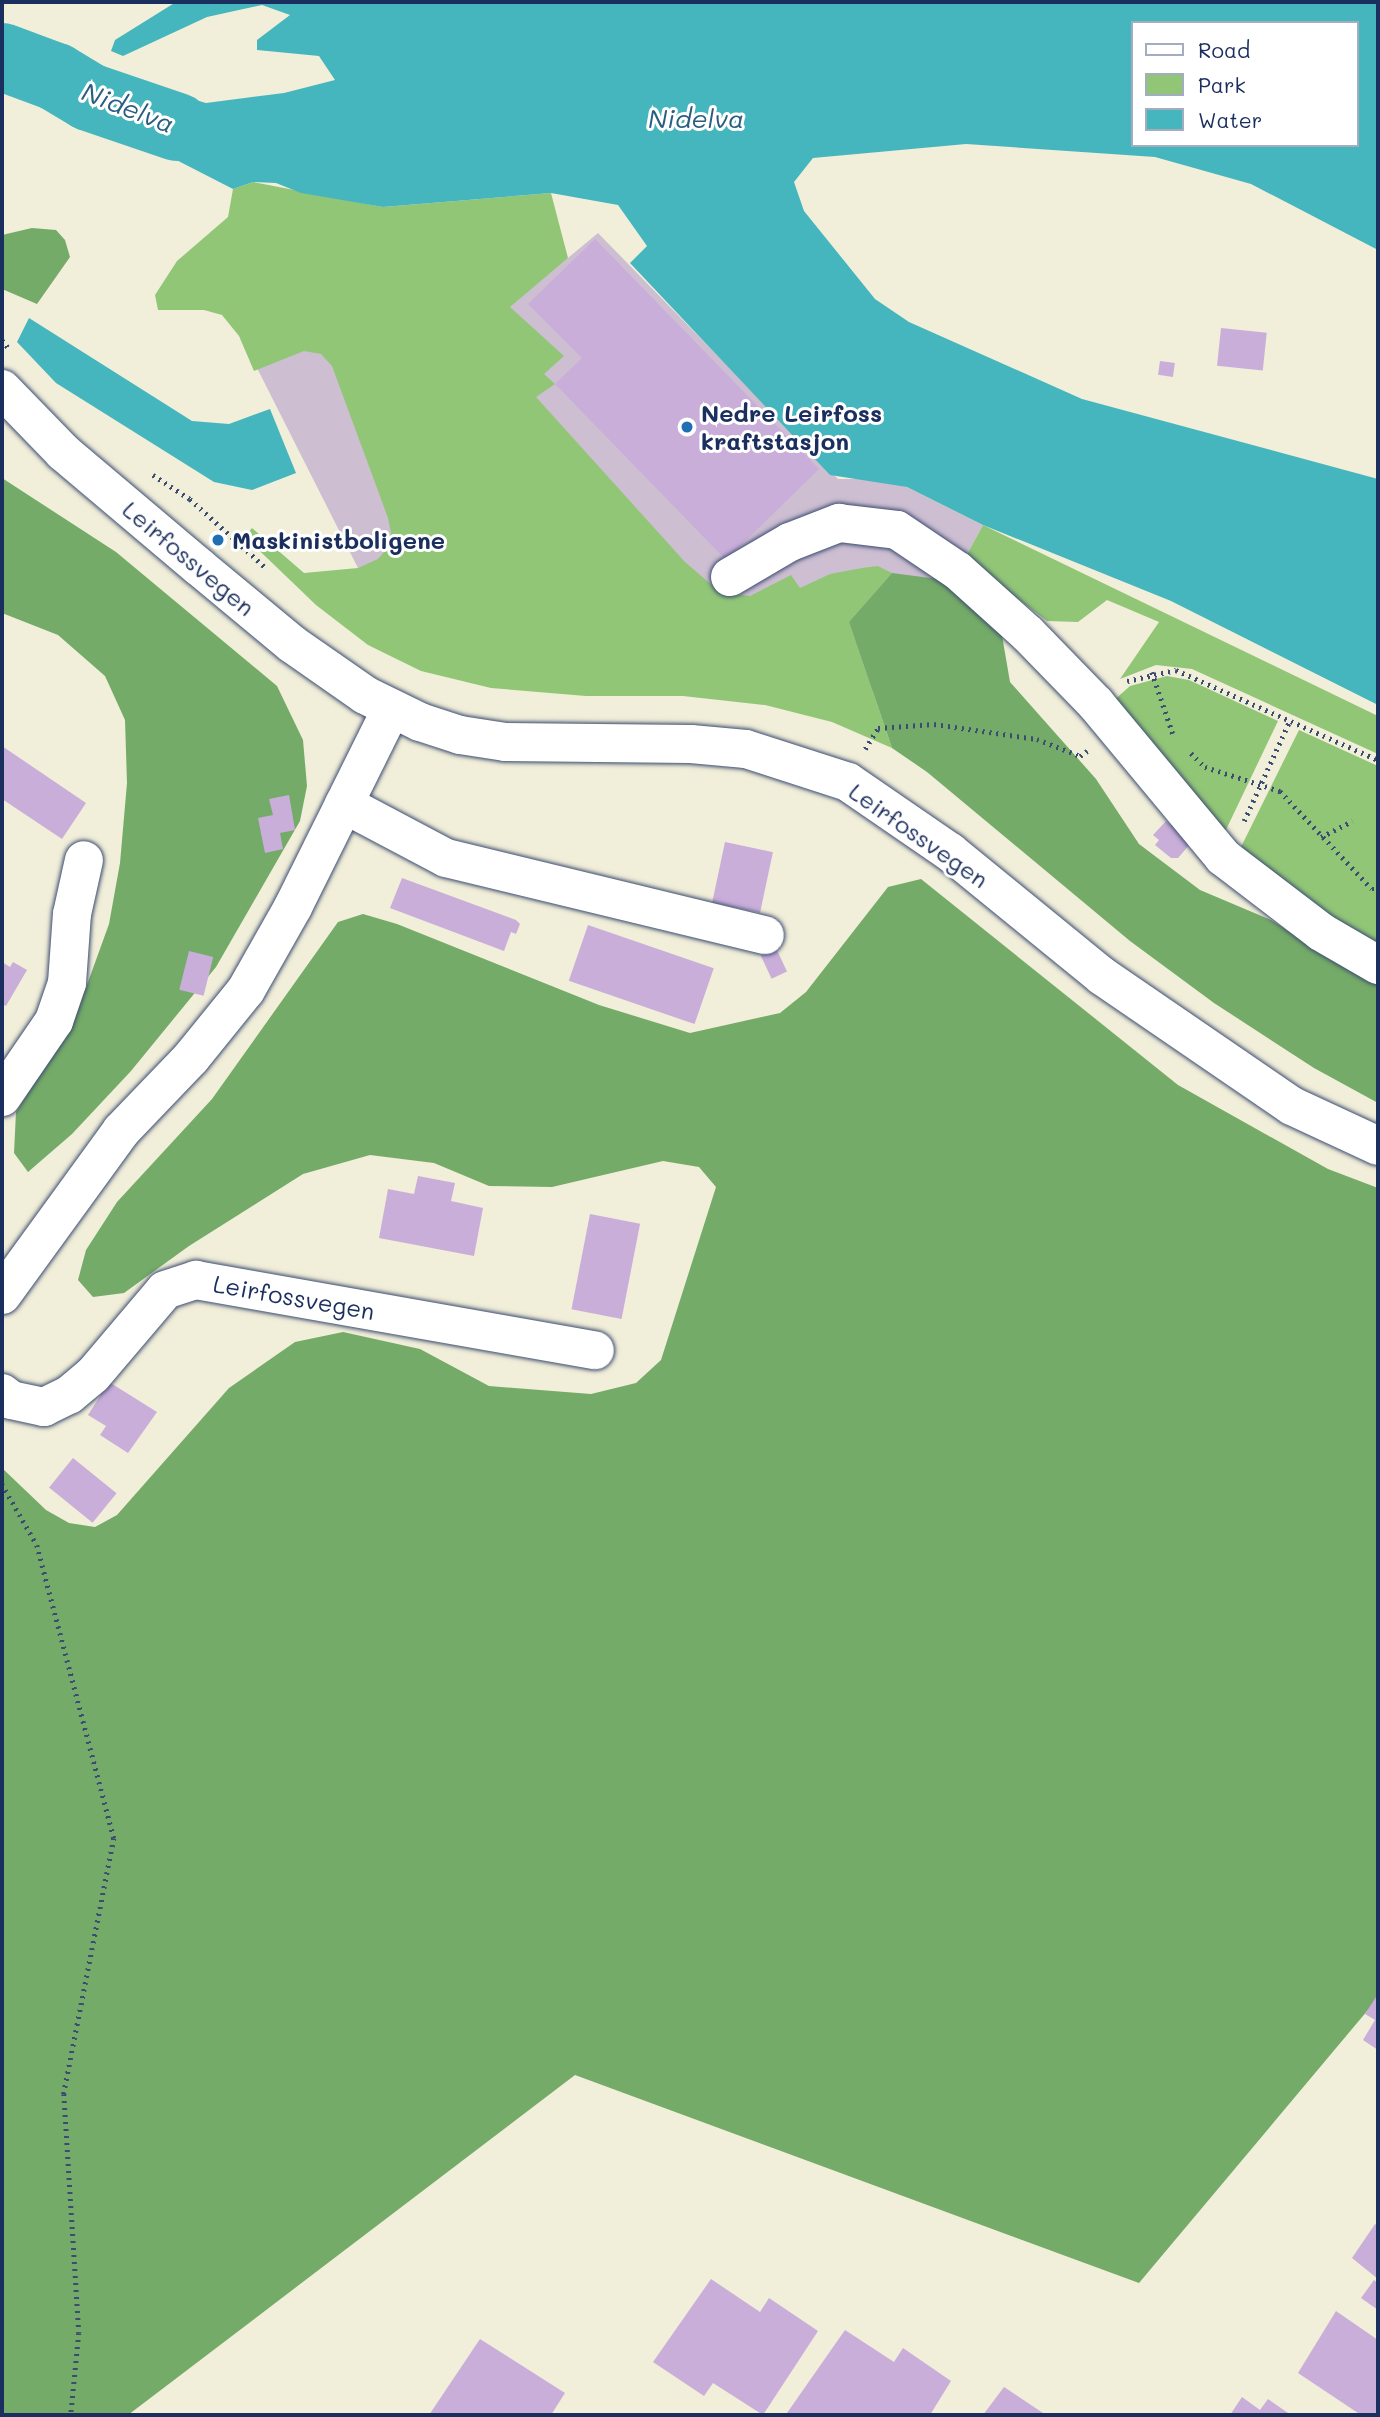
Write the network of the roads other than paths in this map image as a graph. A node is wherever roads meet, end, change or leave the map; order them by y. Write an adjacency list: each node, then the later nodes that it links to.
1 (2, 389): 3 (street, Leirfossvegen)
2 (730, 577): 7 (street)
3 (391, 709): 4 (street); 9 (street, Leirfossvegen)
4 (344, 804): 6 (street); 10 (street)
5 (83, 860): 8 (street)
6 (765, 935)
7 (1378, 965)
8 (2, 1097)
9 (1378, 1146)
10 (2, 1295)
11 (595, 1350): 12 (street, Leirfossvegen)
12 (2, 1392)

